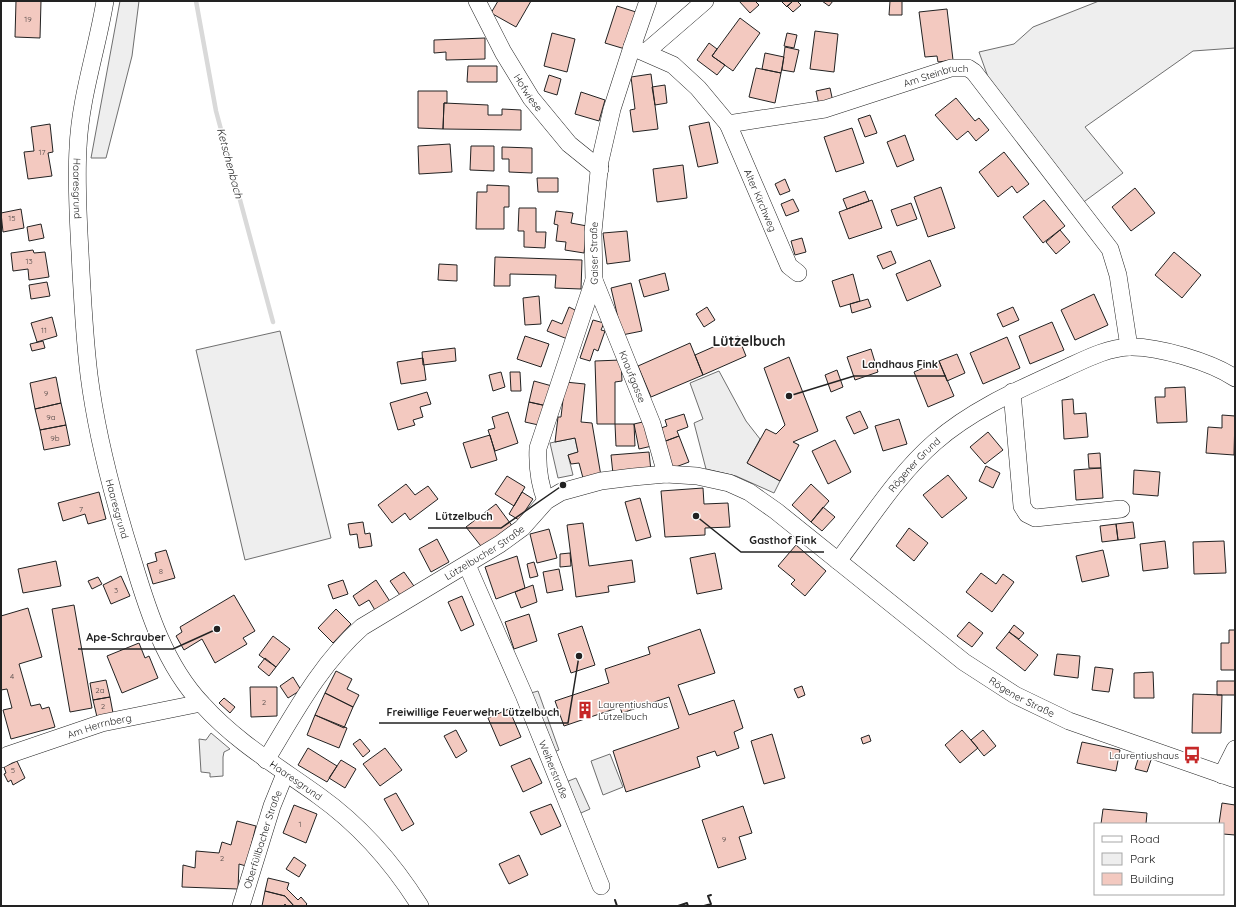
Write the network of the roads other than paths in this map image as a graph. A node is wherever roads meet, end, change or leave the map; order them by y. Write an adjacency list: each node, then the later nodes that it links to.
1 (105, 1): 18 (street, Haaresgrund)
2 (477, 1): 7 (street, Hofwiese)
3 (648, 1): 5 (street, Gaiser Straße)
4 (705, 1): 5 (street)
5 (639, 49): 6 (street); 7 (street, Gaiser Straße)
6 (728, 124): 8 (street, Alter Kirchweg); 10 (street, Am Steinbruch)
7 (600, 168): 9 (street, Gaiser Straße)
8 (798, 273)
9 (594, 280): 13 (street, Knaufgasse); 14 (street, Gaiser Straße)
10 (1129, 347): 11 (street, Rögener Grund); 12 (street, Rögener Grund)
11 (1235, 378)
12 (1012, 392): 15 (street); 16 (street, Rögener Grund)
13 (666, 474): 14 (street, Lützelbucher Straße); 16 (street, Lützelbucher Straße)
14 (546, 501): 17 (street, Lützelbucher Straße)
15 (1121, 509)
16 (838, 561): 23 (street, Rögener Straße)
17 (466, 565): 21 (street, Lützelbucher Straße); 24 (street, Weiherstraße)
18 (201, 703): 20 (street, Am Herrnberg); 21 (street, Haaresgrund)
19 (1235, 748): 23 (street)
20 (1, 759)
21 (266, 760): 22 (street, Haaresgrund)
22 (285, 774): 25 (street, Oberfüllbacher Straße); 26 (street, Haaresgrund)
23 (1229, 777)
24 (601, 886)
25 (241, 906)
26 (420, 906)

